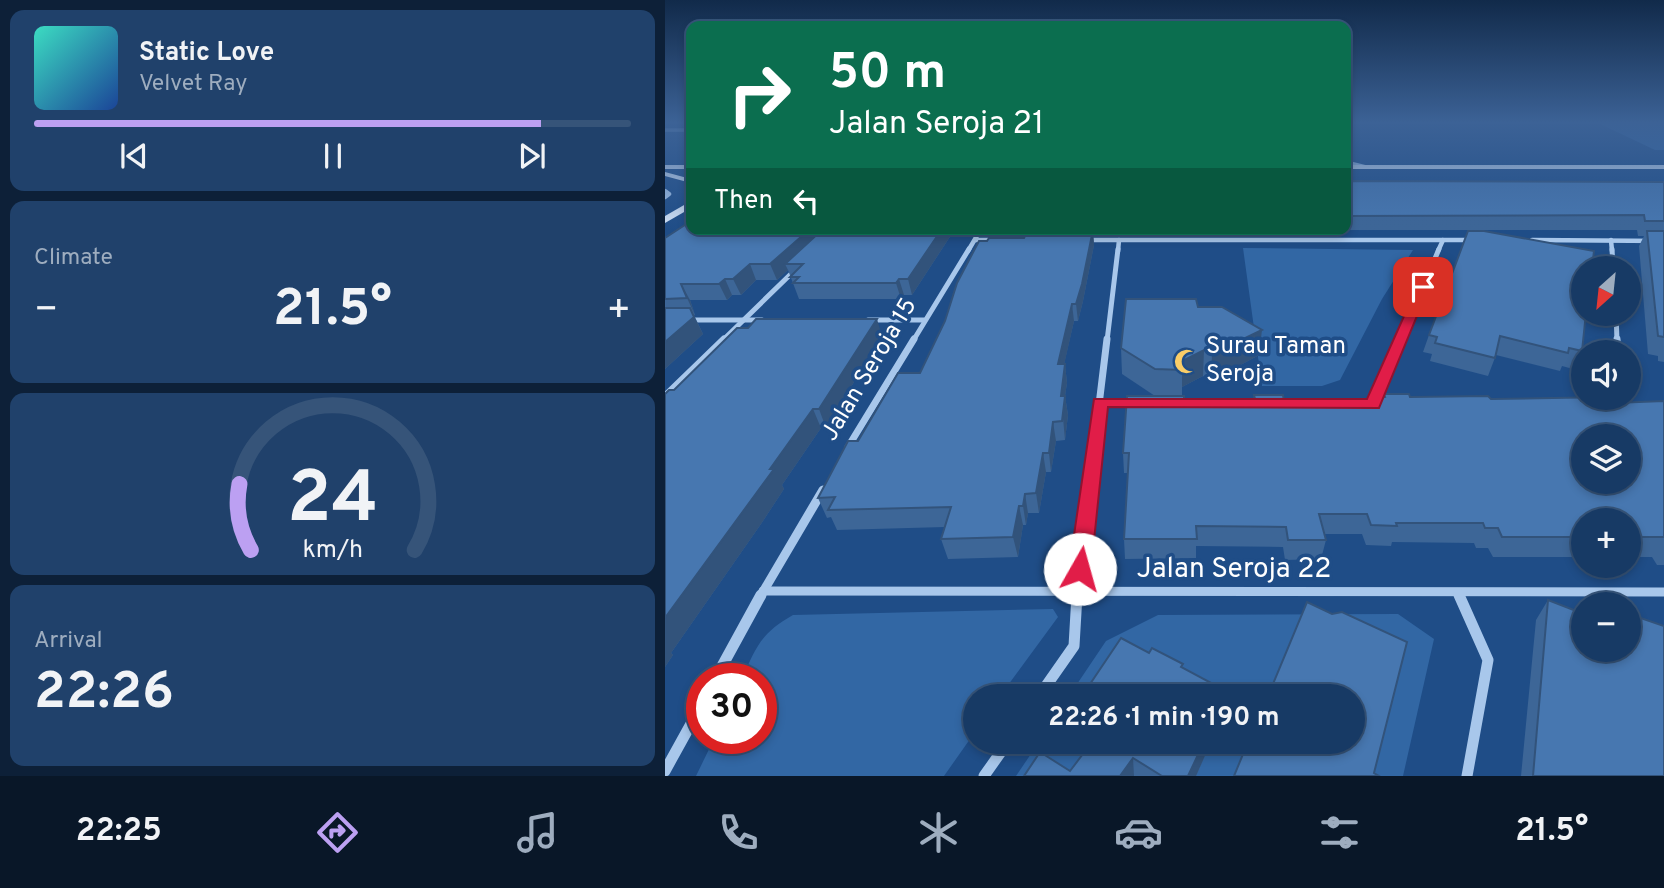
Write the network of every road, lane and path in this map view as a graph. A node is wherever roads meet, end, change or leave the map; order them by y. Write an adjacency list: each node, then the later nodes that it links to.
1 (1351, 165): 2 (main road)
2 (1664, 167)
3 (686, 170): 4 (main road)
4 (665, 171): 7 (main road)
5 (1664, 173): 6 (main road)
6 (1351, 174)
7 (686, 179)
8 (665, 191): 9 (street)
9 (665, 197)
10 (686, 207): 11 (main road)
11 (665, 220)
12 (978, 235): 13 (street, Jalan Seroja 15)
13 (975, 240): 14 (street); 28 (street, Jalan Seroja 15)
14 (1003, 240)
15 (1082, 240): 16 (street)
16 (1119, 240): 17 (street); 30 (street)
17 (1443, 240): 18 (street); 35 (street)
18 (1482, 240)
19 (1529, 240): 20 (street)
20 (1611, 240): 21 (street); 22 (street)
21 (1664, 240)
22 (1612, 256)
23 (801, 264): 25 (street)
24 (678, 320): 25 (street)
25 (744, 320): 26 (street); 29 (street)
26 (769, 320)
27 (860, 320): 28 (street)
28 (923, 320): 37 (street, Jalan Seroja 15)
29 (665, 396)
30 (1100, 402): 31 (street); 40 (street)
31 (1142, 402)
32 (1169, 403): 33 (street)
33 (1266, 403)
34 (1360, 404): 35 (street)
35 (1373, 404): 36 (street)
36 (1386, 404)
37 (842, 458)
38 (829, 480): 39 (street, Jalan Seroja 15)
39 (763, 591): 40 (street, Jalan Seroja 22); 43 (street, Jalan Seroja 15)
40 (1077, 592): 42 (street, Jalan Seroja 22); 44 (street)
41 (1664, 592): 42 (street, Jalan Seroja 22)
42 (1458, 593): 49 (street)
43 (724, 663)
44 (1047, 684)
45 (686, 733): 47 (street)
46 (1000, 754): 48 (street)
47 (665, 771)
48 (984, 776)
49 (1467, 776)

